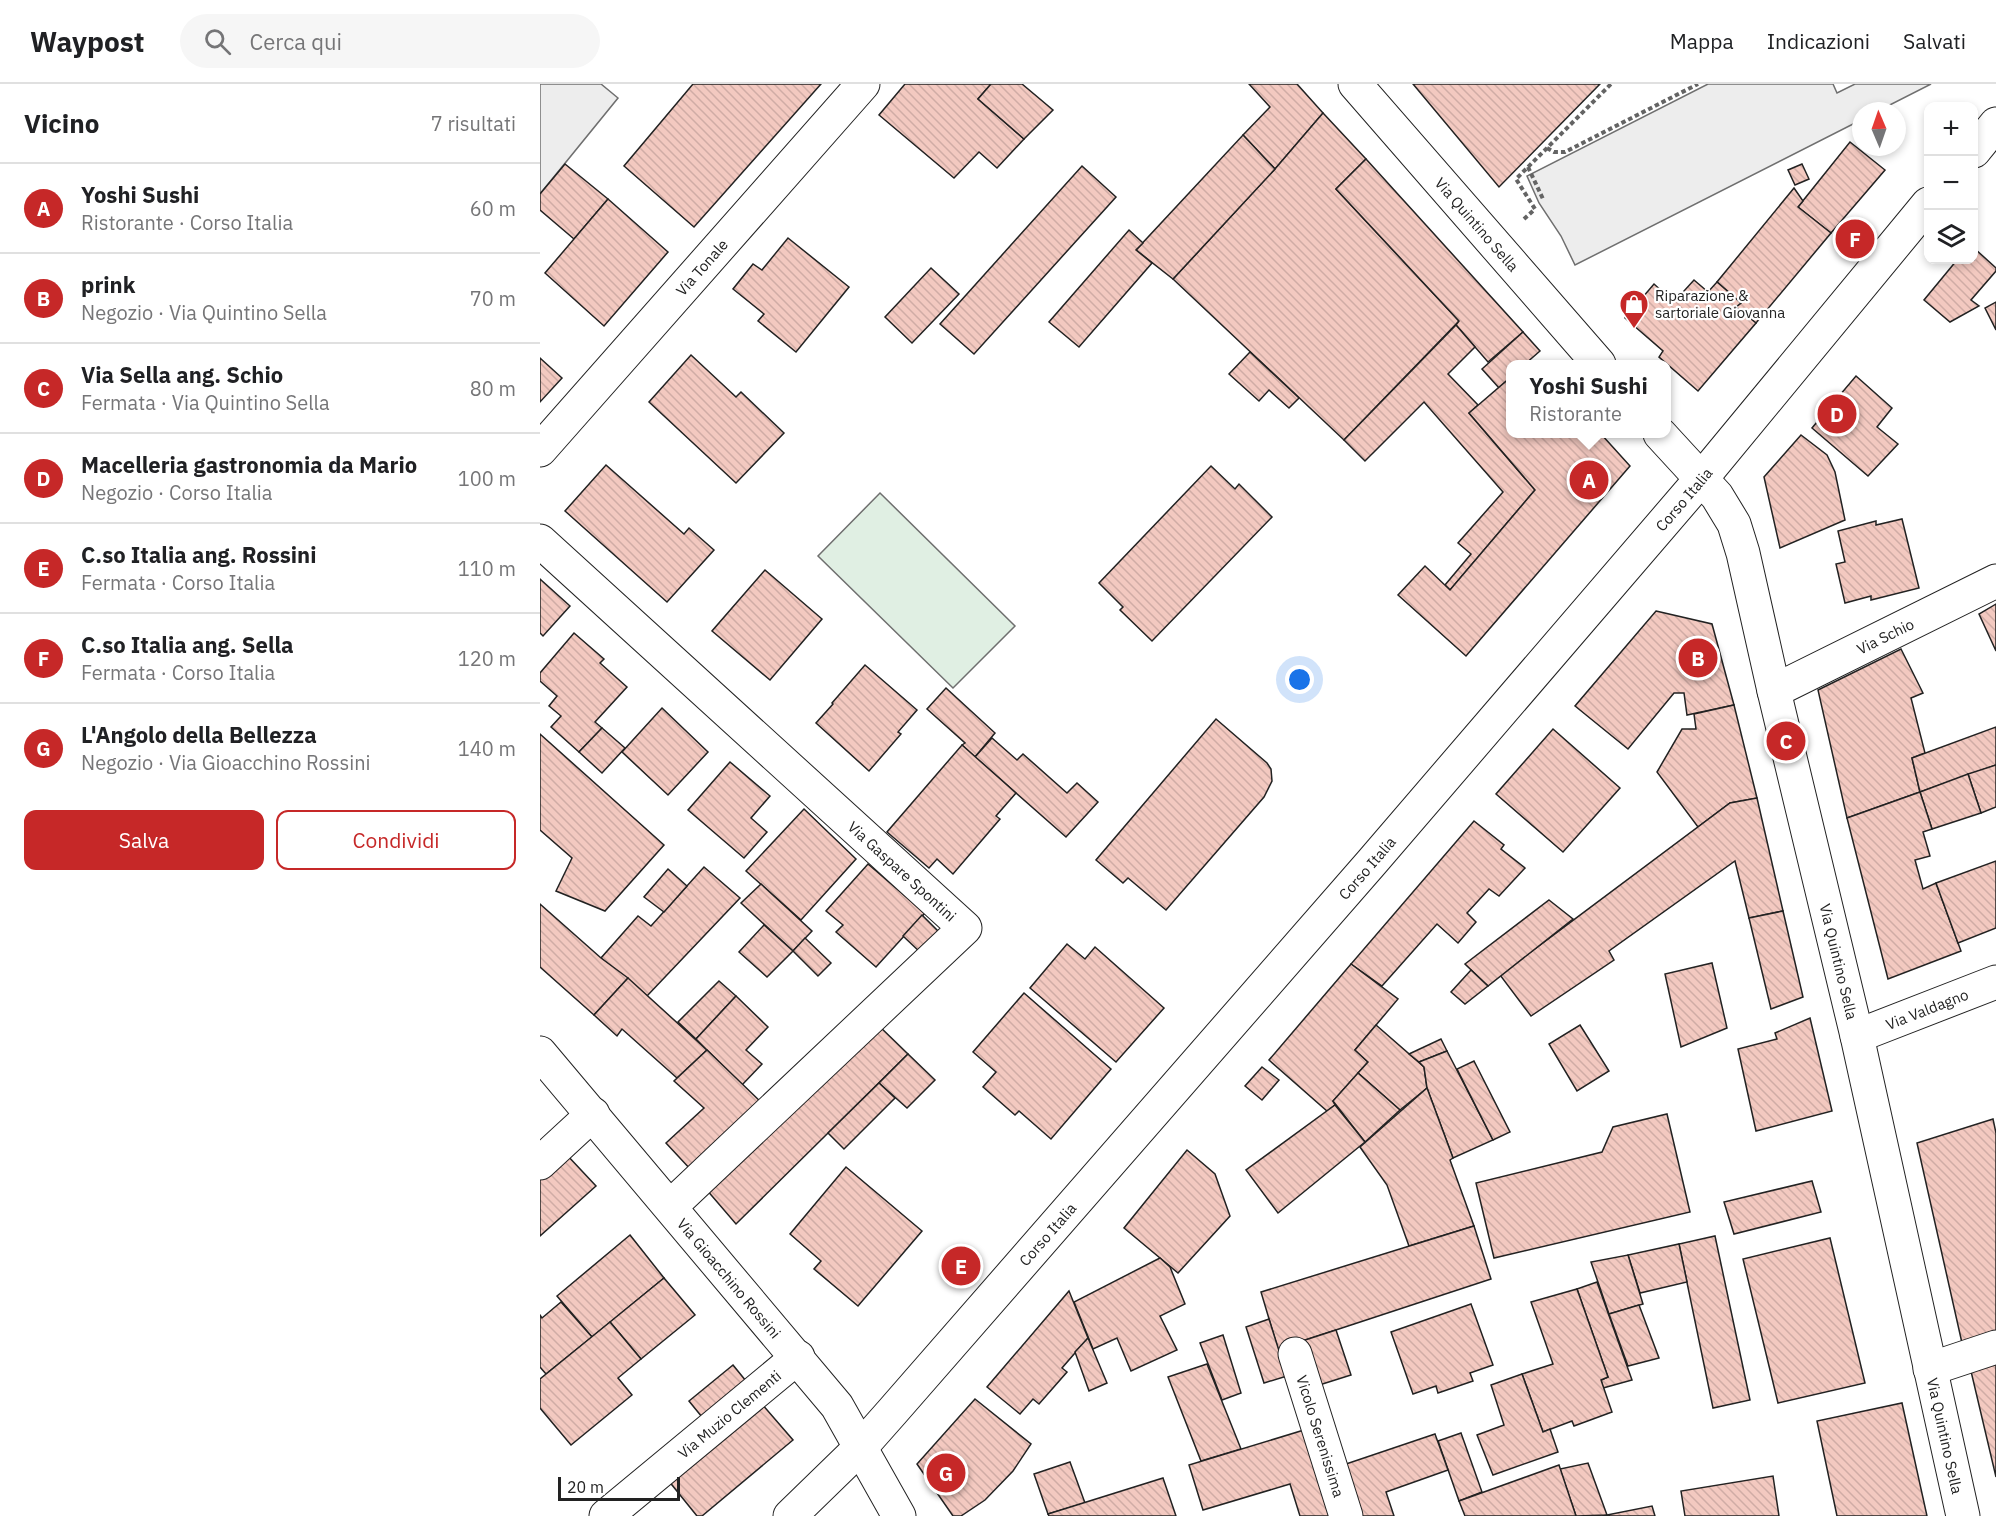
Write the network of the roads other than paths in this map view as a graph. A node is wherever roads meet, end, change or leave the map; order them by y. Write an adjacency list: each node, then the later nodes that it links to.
1 (863, 84): 8 (street, Via Tonale)
2 (1355, 84): 6 (street, Via Quintino Sella)
3 (1996, 124): 4 (street)
4 (1978, 146)
5 (1924, 210): 9 (street, Corso Italia)
6 (1596, 360)
7 (1664, 438): 9 (street, Via Quintino Sella)
8 (540, 450)
9 (1701, 478): 12 (street, Via Quintino Sella); 23 (street, Corso Italia)
10 (540, 541): 18 (street, Via Gaspare Spontini)
11 (1996, 581): 12 (street, Via Schio)
12 (1774, 691): 14 (street, Via Quintino Sella)
13 (1996, 982): 14 (street, Via Valdagno)
14 (1857, 1036): 22 (street, Via Quintino Sella)
15 (540, 1053): 16 (street, Via Gioacchino Rossini)
16 (593, 1114): 17 (street); 18 (street, Via Gioacchino Rossini)
17 (540, 1163)
18 (671, 1206): 21 (street, Via Gioacchino Rossini)
19 (1996, 1347): 22 (street)
20 (1295, 1354): 27 (street, Vicolo Serenissima)
21 (798, 1357): 23 (street, Via Gioacchino Rossini); 24 (street, Via Muzio Clementi)
22 (1930, 1369): 28 (street, Via Quintino Sella)
23 (861, 1448): 25 (street, Corso Italia); 26 (street, Via Gioacchino Rossini)
24 (606, 1516)
25 (790, 1516)
26 (899, 1516)
27 (1346, 1516)
28 (1963, 1516)

